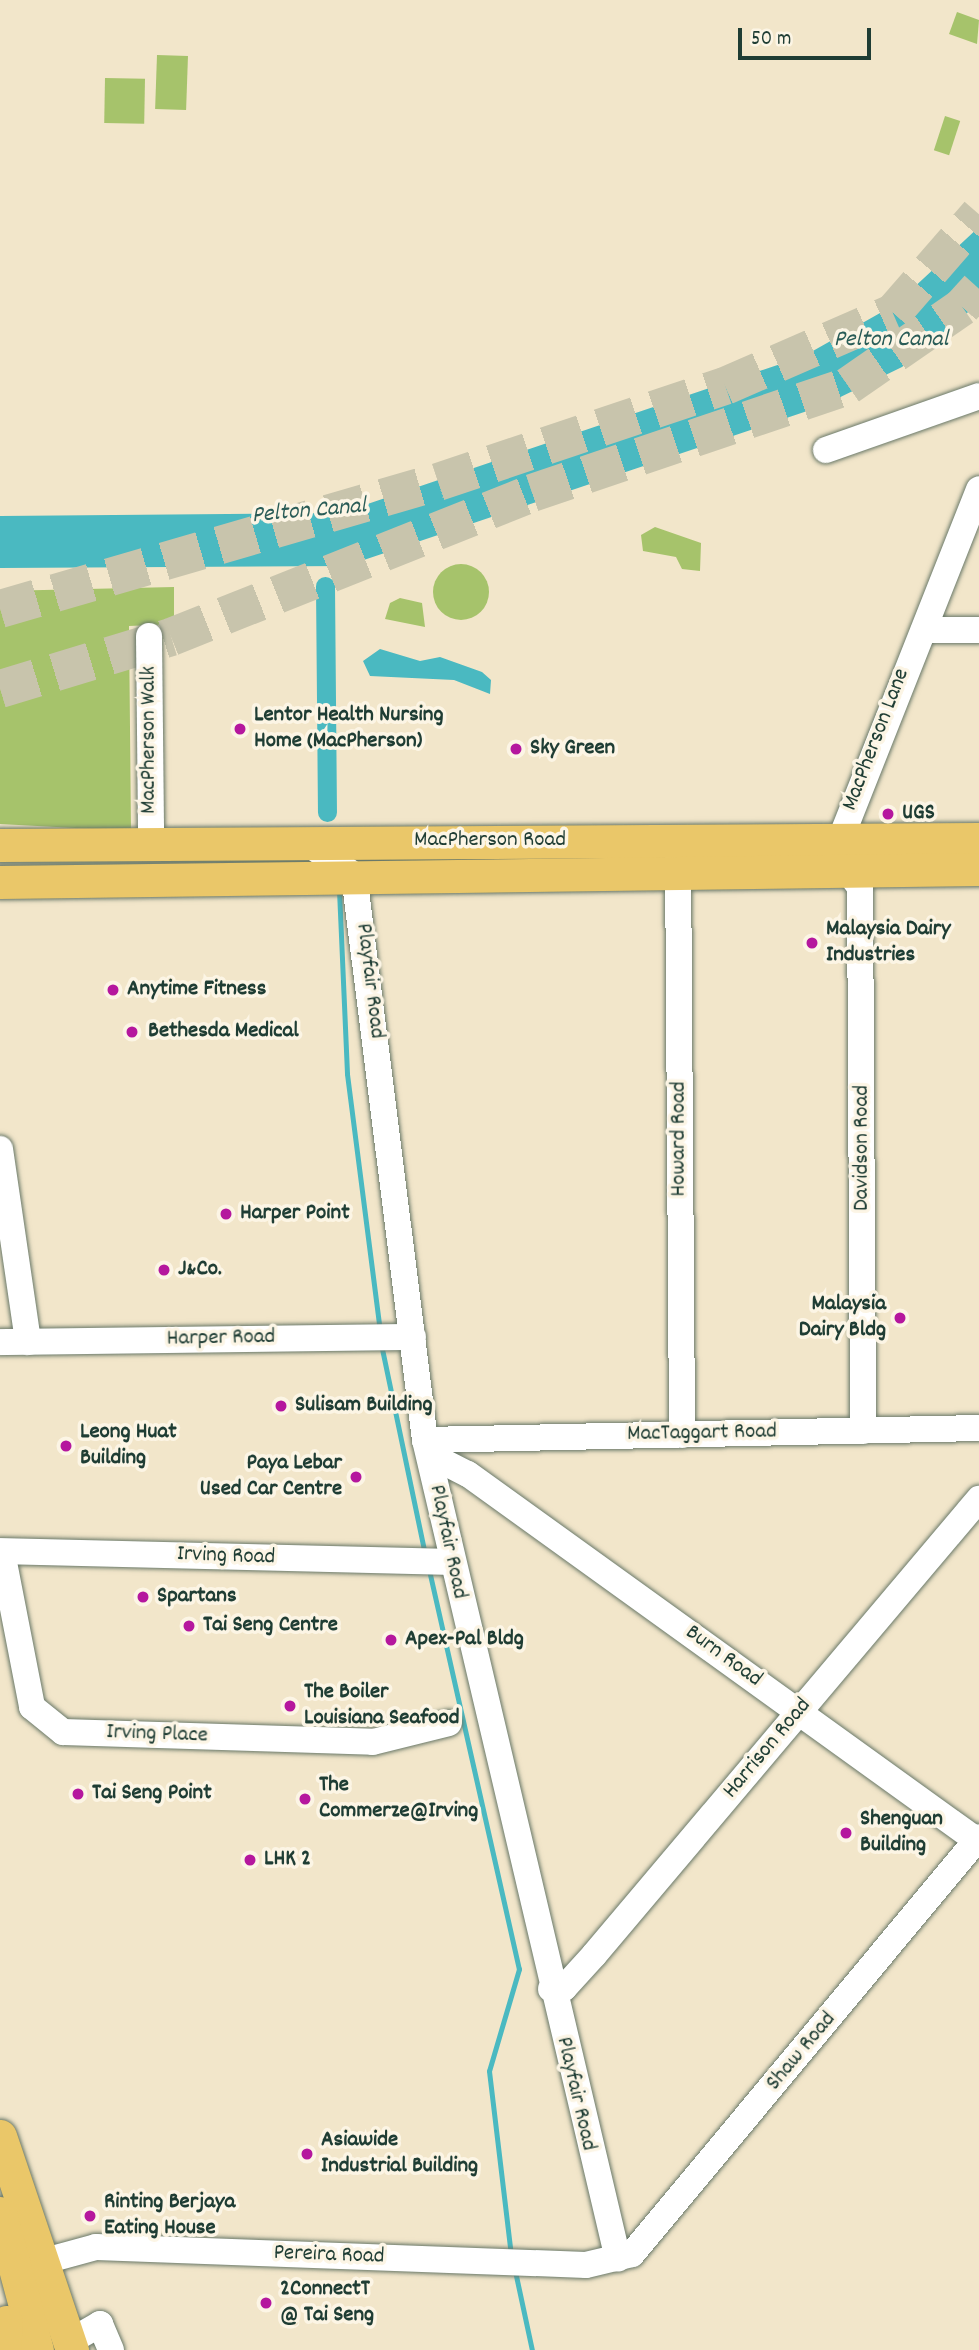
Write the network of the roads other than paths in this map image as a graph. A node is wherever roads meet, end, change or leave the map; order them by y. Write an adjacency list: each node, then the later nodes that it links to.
1 (979, 396): 2 (street)
2 (826, 450)
3 (979, 489): 6 (street, MacPherson Lane)
4 (979, 630): 6 (street)
5 (149, 636): 10 (street, MacPherson Walk)
6 (921, 638): 7 (street, MacPherson Lane)
7 (847, 838): 8 (main road, MacPherson Road); 12 (main road, MacPherson Road)
8 (979, 839)
9 (302, 842): 10 (main road, MacPherson Road); 12 (main road, MacPherson Road); 15 (street)
10 (151, 844): 11 (main road, MacPherson Road)
11 (0, 845)
12 (678, 857): 14 (main road, MacPherson Road); 15 (main road, MacPherson Road); 23 (street, Howard Road)
13 (979, 869): 14 (main road, MacPherson Road)
14 (847, 870): 22 (street, Davidson Road)
15 (354, 875): 16 (main road, MacPherson Road); 18 (street, Playfair Road)
16 (0, 881)
17 (0, 1149): 20 (street)
18 (391, 1337): 20 (street, Harper Road); 25 (street, Playfair Road)
19 (0, 1342): 20 (street, Harper Road)
20 (28, 1342)
21 (979, 1429): 22 (street, MacTaggart Road)
22 (863, 1431): 23 (street, MacTaggart Road)
23 (682, 1435): 24 (street, MacTaggart Road)
24 (453, 1439): 25 (street, MacTaggart Road); 26 (street)
25 (425, 1440): 26 (street, Burn Road); 29 (street, Playfair Road)
26 (468, 1474): 30 (street, Burn Road)
27 (979, 1499): 30 (street, Harrison Road)
28 (1, 1551): 29 (street, Irving Road); 31 (street, Irving Place)
29 (444, 1562): 33 (street, Playfair Road)
30 (799, 1713): 32 (street, Burn Road); 33 (street, Harrison Road)
31 (449, 1723)
32 (977, 1839): 36 (street, Shaw Road)
33 (551, 1989): 36 (street, Playfair Road)
34 (0, 2136): 37 (main road)
35 (0, 2213): 39 (main road)
36 (618, 2259): 37 (street, Pereira Road)
37 (41, 2262): 38 (main road)
38 (71, 2346): 40 (street)
39 (37, 2350)
40 (111, 2350)

